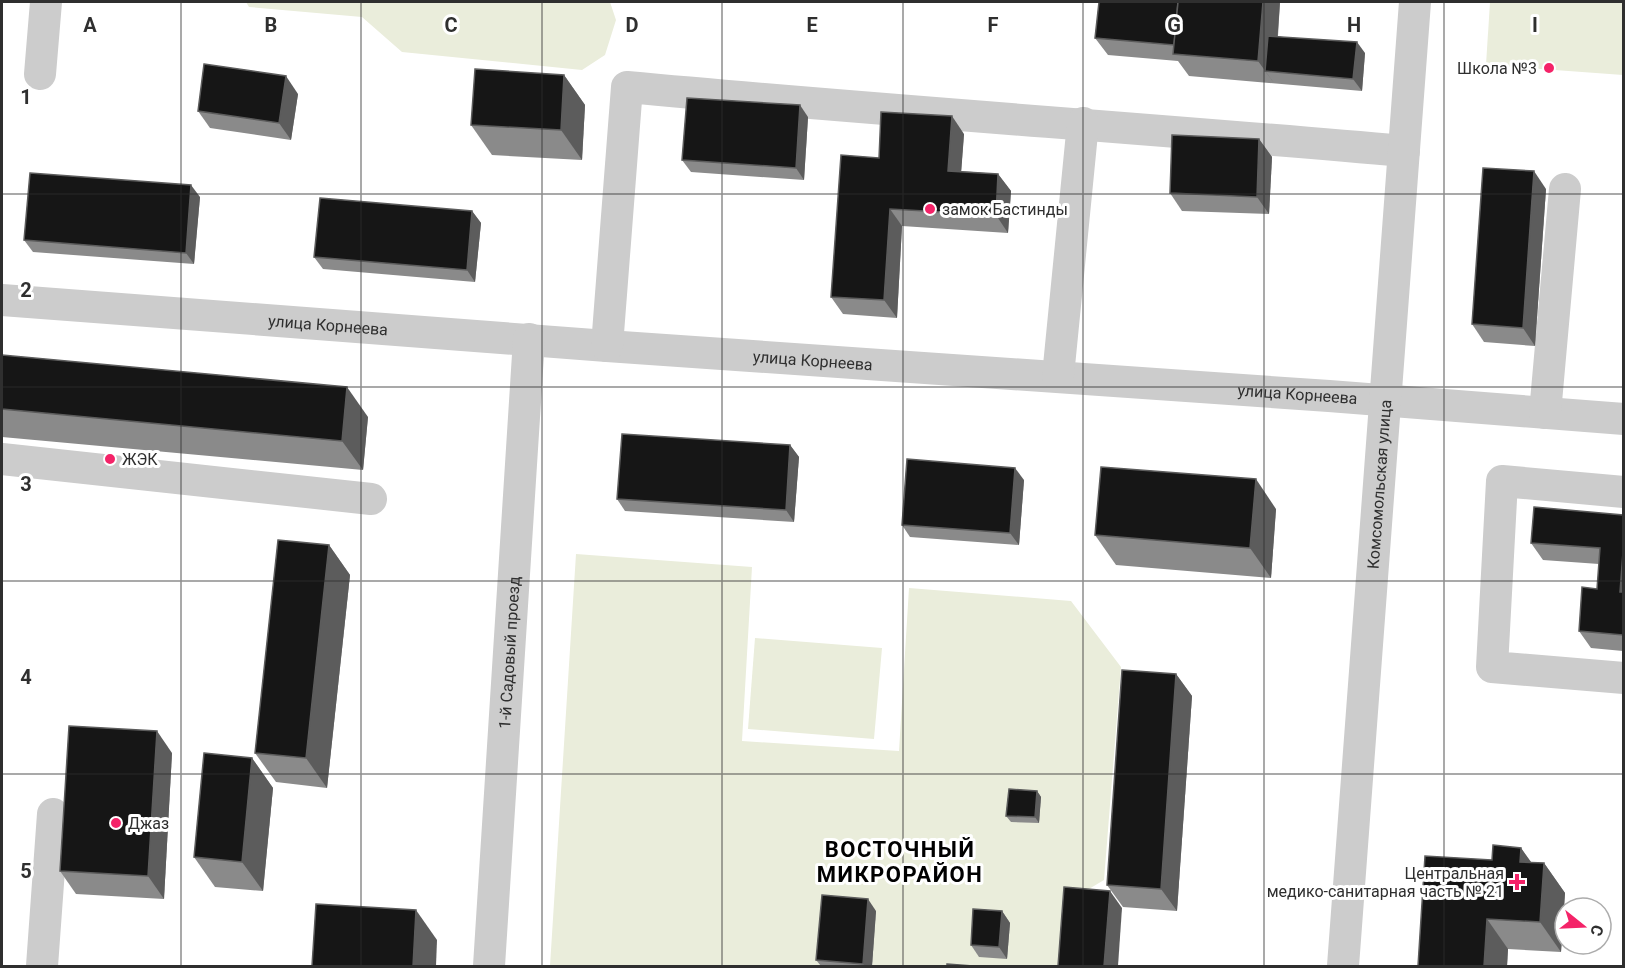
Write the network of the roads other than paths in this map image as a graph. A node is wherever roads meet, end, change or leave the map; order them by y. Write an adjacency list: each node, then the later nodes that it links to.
1 (46, 2): 3 (street)
2 (1415, 2): 5 (street, Комсомольская улица)
3 (40, 74)
4 (1083, 123): 5 (street); 9 (street); 10 (street)
5 (1404, 151): 11 (street, Комсомольская улица)
6 (1565, 189): 12 (street)
7 (2, 300): 8 (street, улица Корнеева)
8 (529, 339): 9 (street, улица Корнеева); 20 (street, 1-й Садовый проезд)
9 (607, 346): 10 (street, улица Корнеева)
10 (1058, 376): 11 (street, улица Корнеева)
11 (1385, 400): 12 (street, улица Корнеева); 21 (street, Комсомольская улица)
12 (1545, 413): 13 (street, улица Корнеева)
13 (1623, 419)
14 (2, 459): 16 (street)
15 (1623, 492): 17 (street)
16 (371, 499)
17 (1623, 678)
18 (52, 814): 19 (street)
19 (42, 966)
20 (489, 966)
21 (1342, 966)

